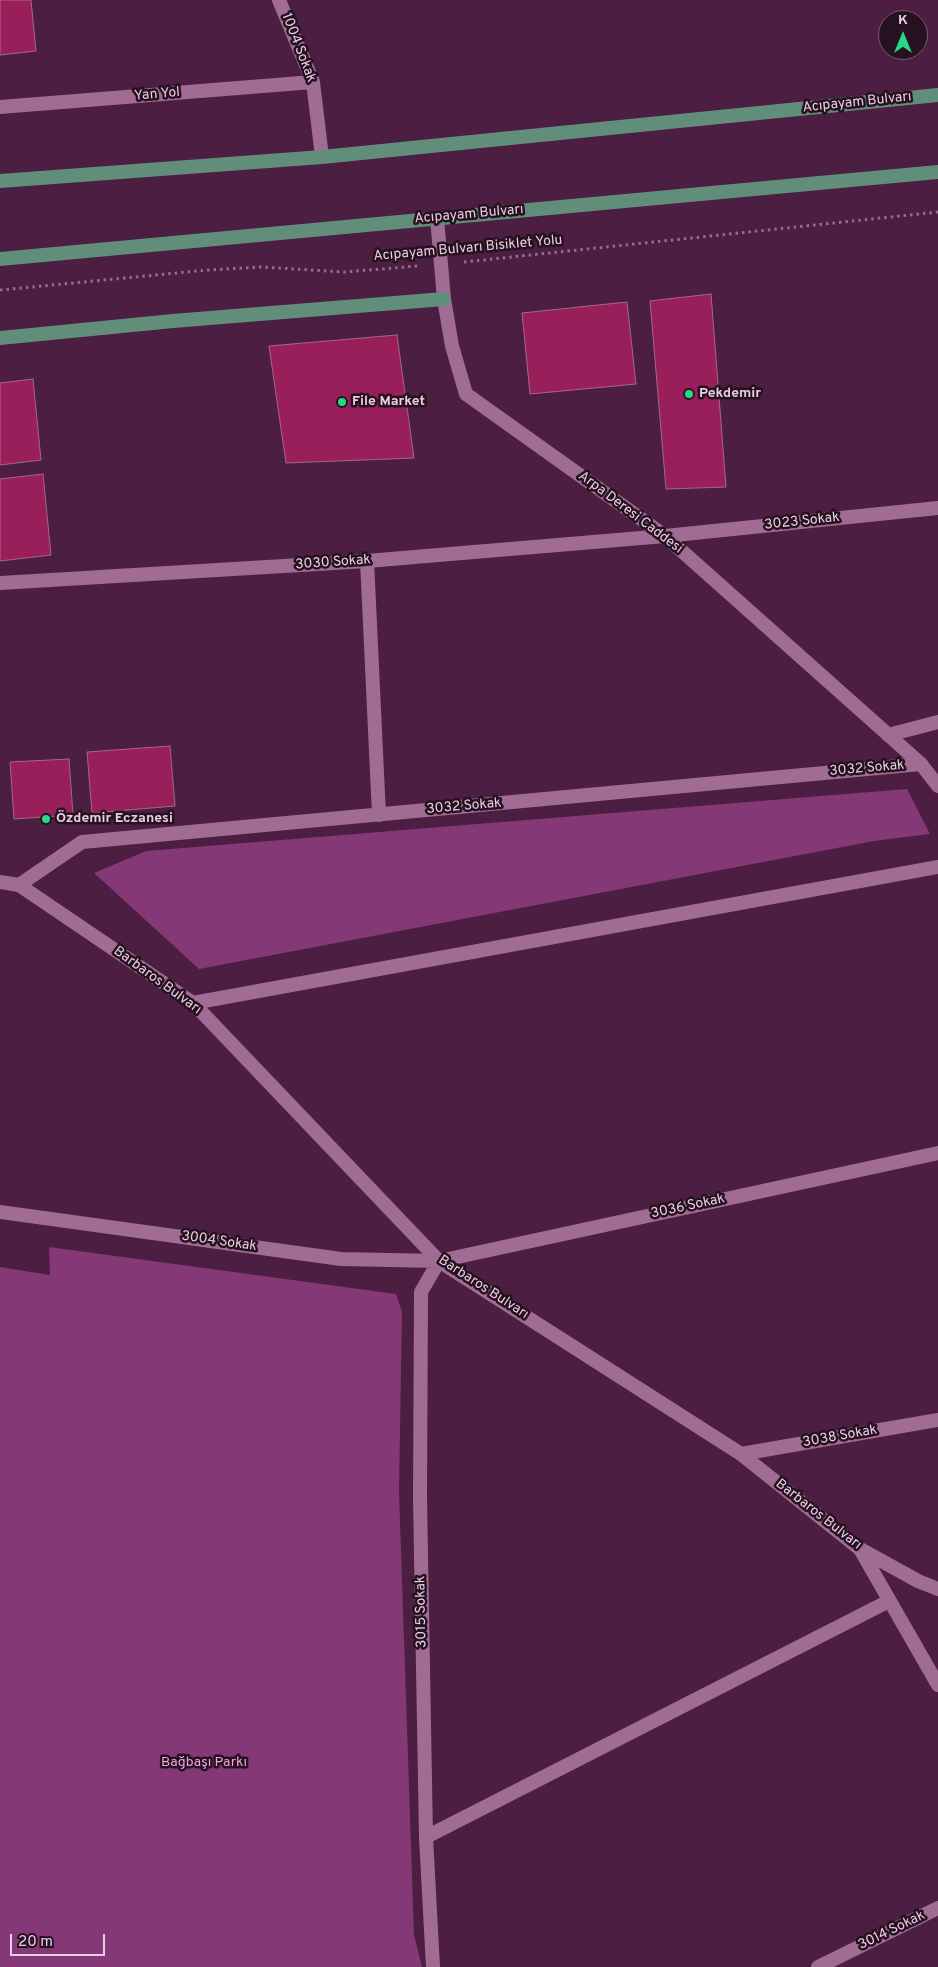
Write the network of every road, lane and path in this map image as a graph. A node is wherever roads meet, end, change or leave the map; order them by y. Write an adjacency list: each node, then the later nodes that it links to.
1 (279, 0): 2 (street, 1004 Sokak)
2 (314, 82): 4 (street, Yan Yol); 5 (street, 1004 Sokak)
3 (938, 95): 5 (main road, Acıpayam Bulvarı)
4 (0, 108)
5 (322, 156): 7 (main road, Acıpayam Bulvarı)
6 (938, 172): 9 (main road, Acıpayam Bulvarı)
7 (0, 181)
8 (938, 212): 11 (path, Acıpayam Bulvarı Bisiklet Yolu)
9 (437, 218): 10 (main road, Acıpayam Bulvarı); 11 (street, Arpa Deresi Caddesi)
10 (0, 259)
11 (441, 264): 12 (path, Acıpayam Bulvarı Bisiklet Yolu); 13 (street, Arpa Deresi Caddesi)
12 (0, 290)
13 (444, 299): 14 (main road); 16 (street, Arpa Deresi Caddesi)
14 (0, 338)
15 (938, 508): 16 (street, 3023 Sokak)
16 (665, 536): 17 (street, 3030 Sokak); 20 (street, Arpa Deresi Caddesi)
17 (367, 561): 18 (street, 3030 Sokak); 23 (street)
18 (0, 583)
19 (938, 722): 20 (street)
20 (888, 735): 21 (street, Arpa Deresi Caddesi)
21 (921, 764): 22 (street, Arpa Deresi Caddesi); 23 (street, 3032 Sokak)
22 (938, 786)
23 (379, 815): 26 (street, 3032 Sokak)
24 (938, 867): 27 (street)
25 (0, 882): 26 (street, Barbaros Bulvarı)
26 (19, 885): 27 (street, Barbaros Bulvarı)
27 (193, 1003): 30 (street, Barbaros Bulvarı)
28 (938, 1152): 30 (street, 3036 Sokak)
29 (0, 1212): 30 (street, 3004 Sokak)
30 (439, 1261): 32 (street, Barbaros Bulvarı); 37 (street, 3015 Sokak)
31 (938, 1420): 32 (street, 3038 Sokak)
32 (741, 1454): 33 (street, Barbaros Bulvarı)
33 (860, 1549): 34 (street, Barbaros Bulvarı); 35 (street)
34 (938, 1589)
35 (889, 1601): 36 (street); 37 (street)
36 (938, 1685)
37 (426, 1837): 39 (street, 3015 Sokak)
38 (938, 1908): 40 (street, 3014 Sokak)
39 (432, 1967)
40 (818, 1967)

